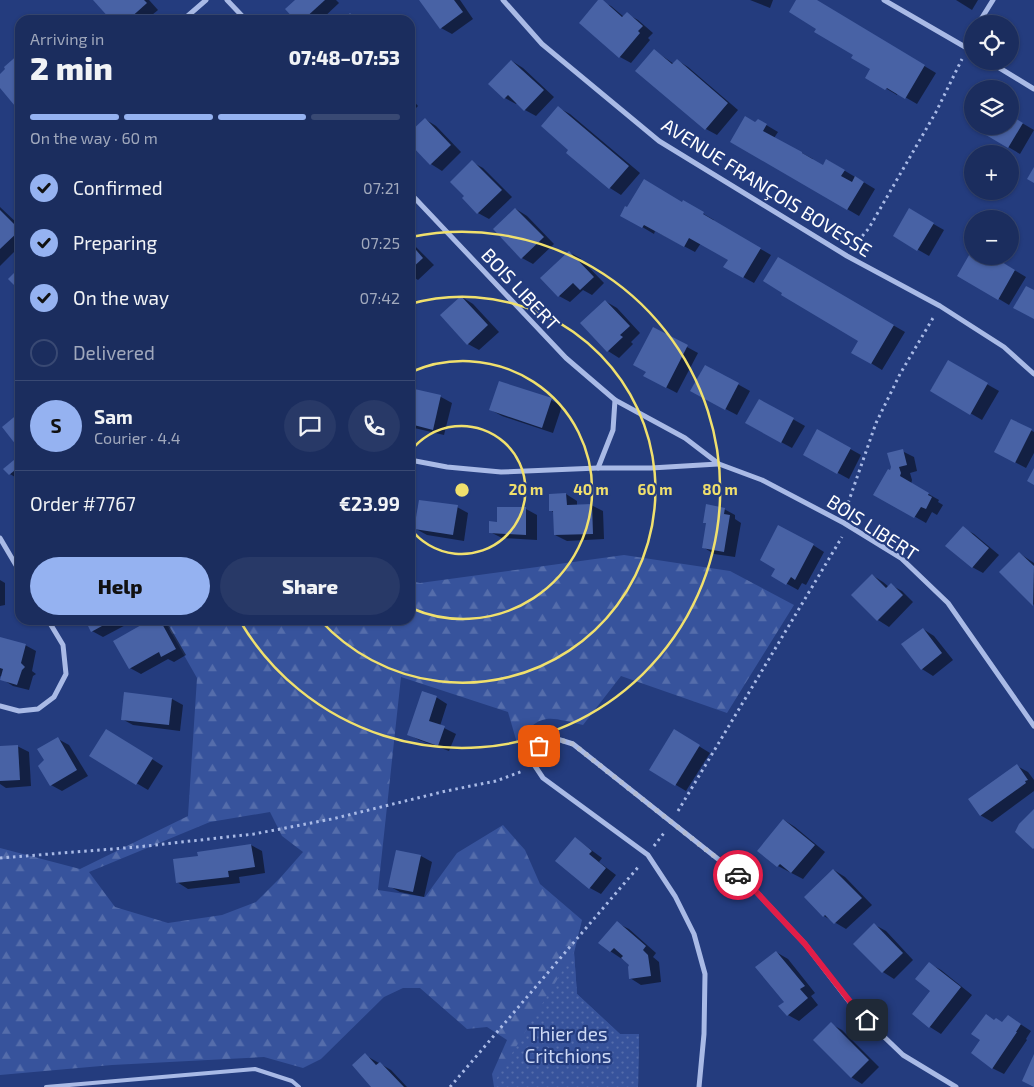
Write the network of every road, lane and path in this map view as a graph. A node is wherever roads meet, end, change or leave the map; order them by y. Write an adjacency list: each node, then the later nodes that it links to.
1 (206, 0): 6 (street)
2 (227, 0): 7 (street)
3 (503, 0): 14 (street, AVENUE FRANÇOIS BOVESSE)
4 (884, 0): 9 (street)
5 (993, 0): 8 (street)
6 (188, 15)
7 (241, 15)
8 (984, 15)
9 (964, 46)
10 (964, 60): 14 (path)
11 (1003, 70): 12 (street)
12 (1034, 89)
13 (415, 198): 17 (street, BOIS LIBERT)
14 (847, 256): 15 (street, AVENUE FRANÇOIS BOVESSE)
15 (940, 306): 16 (street, AVENUE FRANÇOIS BOVESSE); 21 (path)
16 (1034, 374)
17 (615, 400): 19 (street, BOIS LIBERT); 20 (street)
18 (415, 461): 20 (street, BOIS LIBERT)
19 (719, 464): 20 (street, BOIS LIBERT); 27 (street, BOIS LIBERT)
20 (598, 468)
21 (846, 507)
22 (0, 538): 24 (street)
23 (842, 539): 29 (path)
24 (15, 564)
25 (51, 625): 26 (street)
26 (0, 706)
27 (1034, 726)
28 (535, 766): 29 (street); 30 (street); 31 (path)
29 (670, 823): 30 (path); 36 (street)
30 (648, 855): 34 (path); 35 (street)
31 (0, 858)
32 (46, 1087): 33 (lane)
33 (299, 1087)
34 (450, 1087)
35 (699, 1087)
36 (956, 1087)

